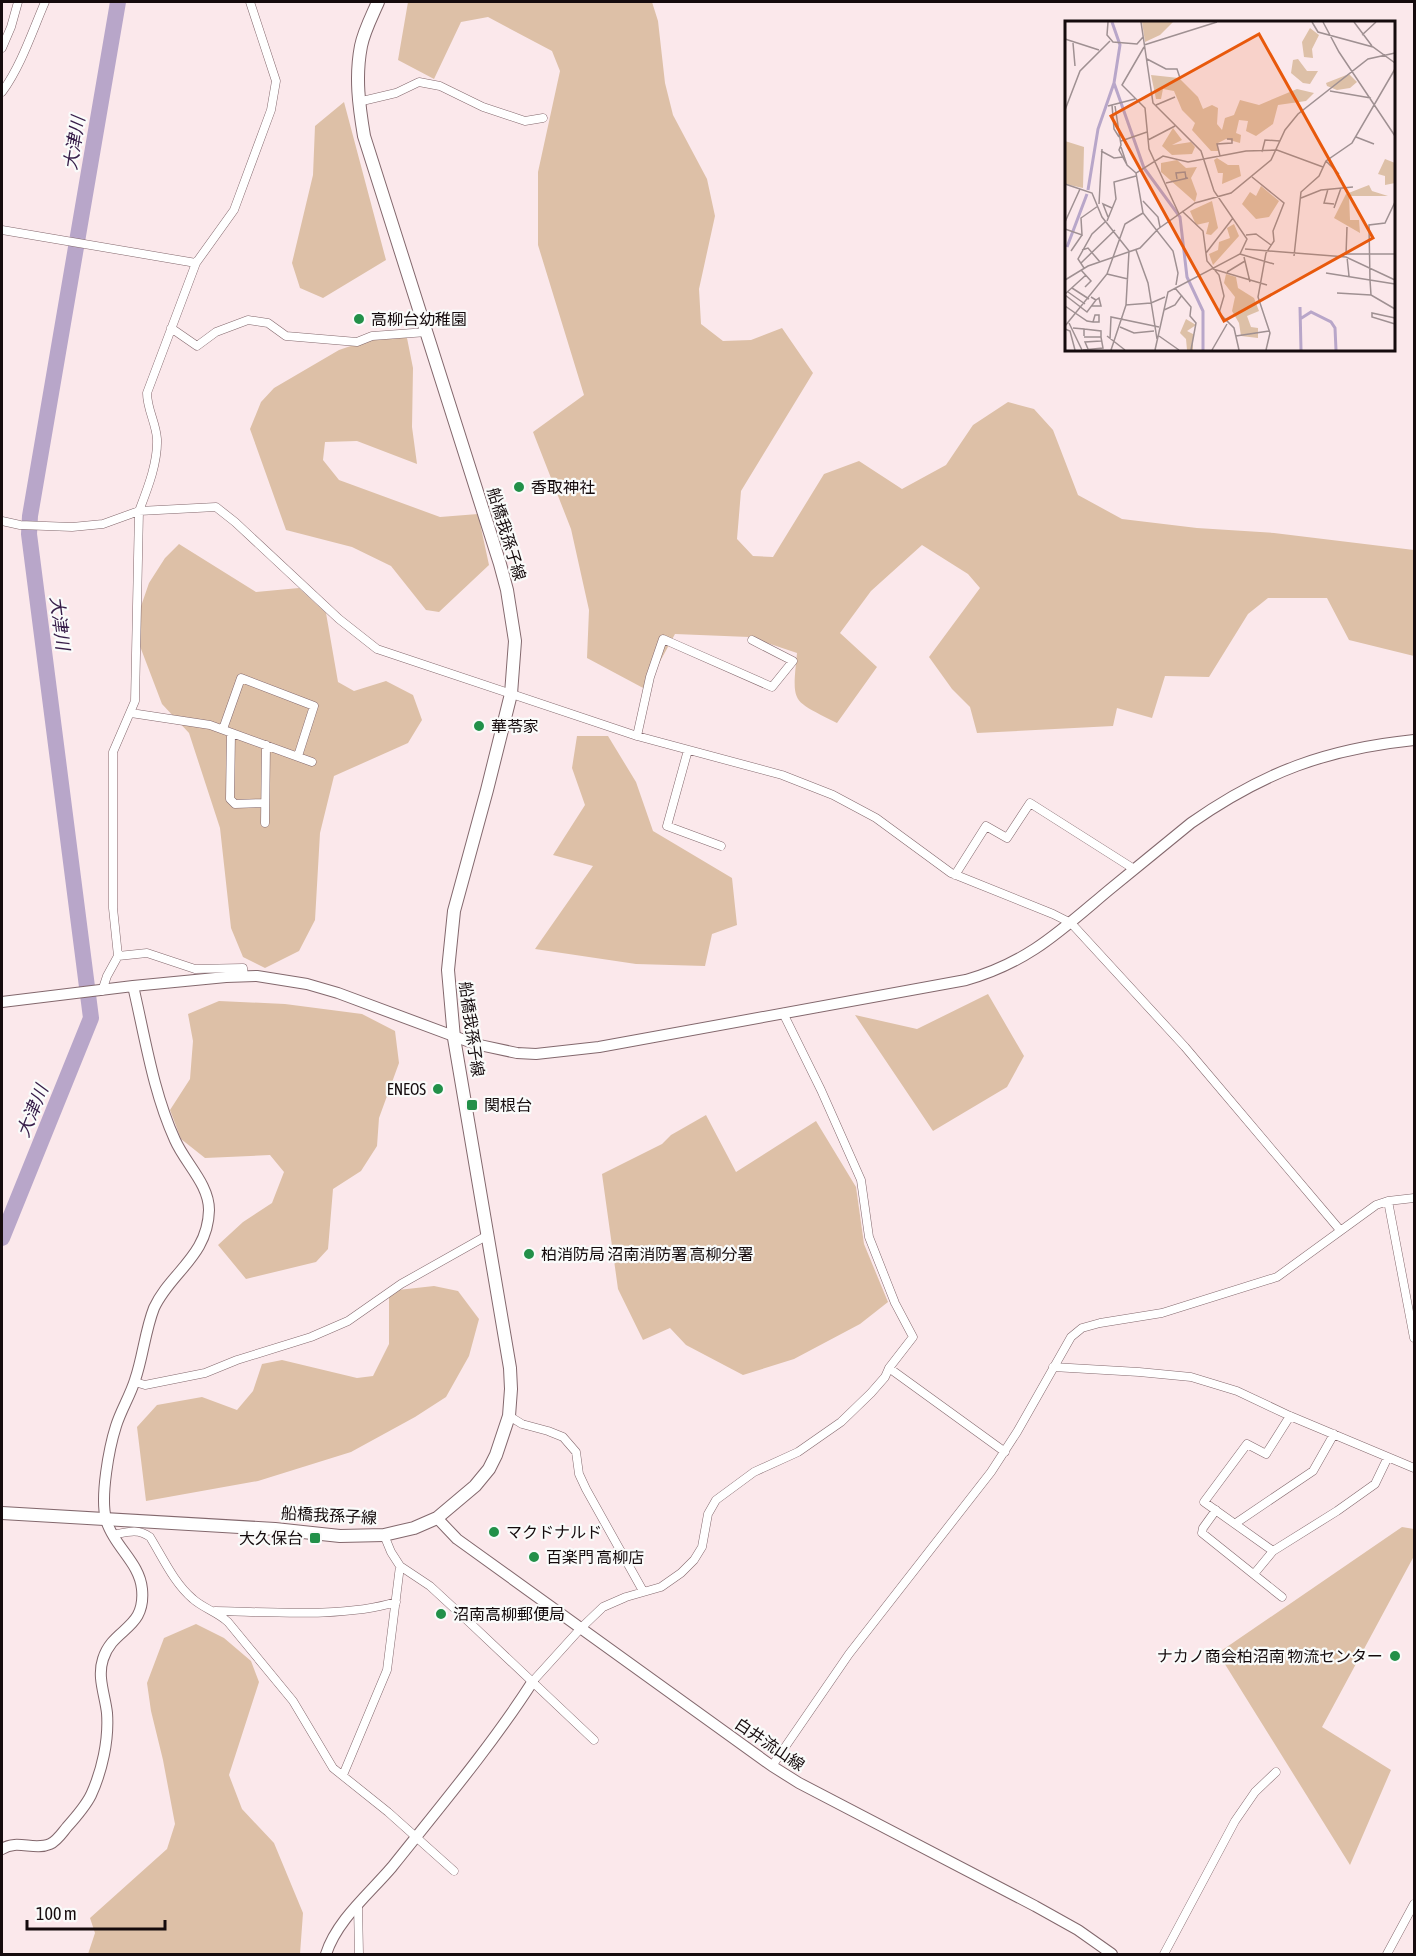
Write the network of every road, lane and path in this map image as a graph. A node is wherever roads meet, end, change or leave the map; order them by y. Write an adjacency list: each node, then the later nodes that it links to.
1 (18, 2): 5 (street)
2 (45, 2): 6 (street)
3 (250, 2): 10 (street)
4 (378, 2): 7 (main road, 船橋我孫子線)
5 (2, 48)
6 (2, 92)
7 (358, 102): 8 (street); 12 (main road, 船橋我孫子線)
8 (543, 118)
9 (2, 230): 10 (street)
10 (196, 263): 11 (street)
11 (171, 328): 12 (street); 13 (street)
12 (427, 332): 16 (main road, 船橋我孫子線)
13 (139, 512): 14 (street); 16 (street); 17 (street)
14 (2, 521)
15 (752, 640): 19 (street)
16 (511, 694): 19 (street); 37 (main road, 船橋我孫子線)
17 (131, 713): 18 (street); 31 (street)
18 (227, 731): 21 (street); 23 (street); 25 (street)
19 (637, 736): 22 (street)
20 (1414, 740): 28 (street)
21 (266, 745): 23 (street); 25 (street)
22 (688, 750): 27 (street); 29 (street)
23 (298, 756): 24 (street)
24 (312, 762)
25 (264, 803): 26 (street)
26 (265, 823)
27 (721, 846)
28 (1134, 869): 29 (street); 30 (street)
29 (955, 875): 30 (street)
30 (1071, 923): 36 (street); 40 (street)
31 (118, 956): 32 (street); 34 (street)
32 (244, 976): 33 (street); 37 (street)
33 (133, 986): 34 (street); 45 (street)
34 (100, 991): 35 (street)
35 (2, 1002)
36 (783, 1014): 37 (street); 44 (street)
37 (454, 1038): 41 (main road, 船橋我孫子線)
38 (1414, 1198): 39 (street)
39 (1388, 1201): 40 (street); 42 (street)
40 (1340, 1230): 43 (street)
41 (488, 1235): 45 (street); 46 (main road, 船橋我孫子線)
42 (1414, 1338)
43 (1053, 1367): 47 (street); 49 (street)
44 (890, 1368): 49 (street); 62 (street)
45 (135, 1382): 54 (street)
46 (509, 1416): 55 (main road, 船橋我孫子線); 62 (street)
47 (1290, 1416): 48 (street); 52 (street)
48 (1335, 1434): 50 (street); 56 (street)
49 (1005, 1452): 69 (street)
50 (1389, 1457): 51 (street); 59 (street)
51 (1414, 1468)
52 (1216, 1510): 56 (street); 61 (street)
53 (2, 1513): 54 (main road, 船橋我孫子線)
54 (105, 1518): 57 (street); 58 (main road, 船橋我孫子線)
55 (437, 1518): 58 (main road, 船橋我孫子線); 66 (street, 白井流山線)
56 (1236, 1523): 59 (street)
57 (113, 1535): 65 (street); 73 (street)
58 (384, 1535): 60 (street)
59 (1273, 1551): 61 (street)
60 (400, 1566): 64 (street); 67 (street)
61 (1254, 1574): 63 (street)
62 (643, 1591): 66 (street)
63 (1282, 1597)
64 (396, 1602): 65 (street); 71 (street)
65 (215, 1611): 71 (street)
66 (580, 1628): 67 (street); 69 (street, 白井流山線)
67 (533, 1681): 68 (street); 72 (street)
68 (594, 1740)
69 (772, 1766): 79 (street, 白井流山線)
70 (1276, 1772): 80 (street)
71 (343, 1775): 72 (street)
72 (416, 1837): 74 (street); 76 (street)
73 (2, 1848)
74 (454, 1871)
75 (1414, 1904): 81 (street)
76 (358, 1905): 77 (street); 78 (street)
77 (326, 1954)
78 (358, 1954)
79 (1112, 1954)
80 (1164, 1954)
81 (1387, 1954)

